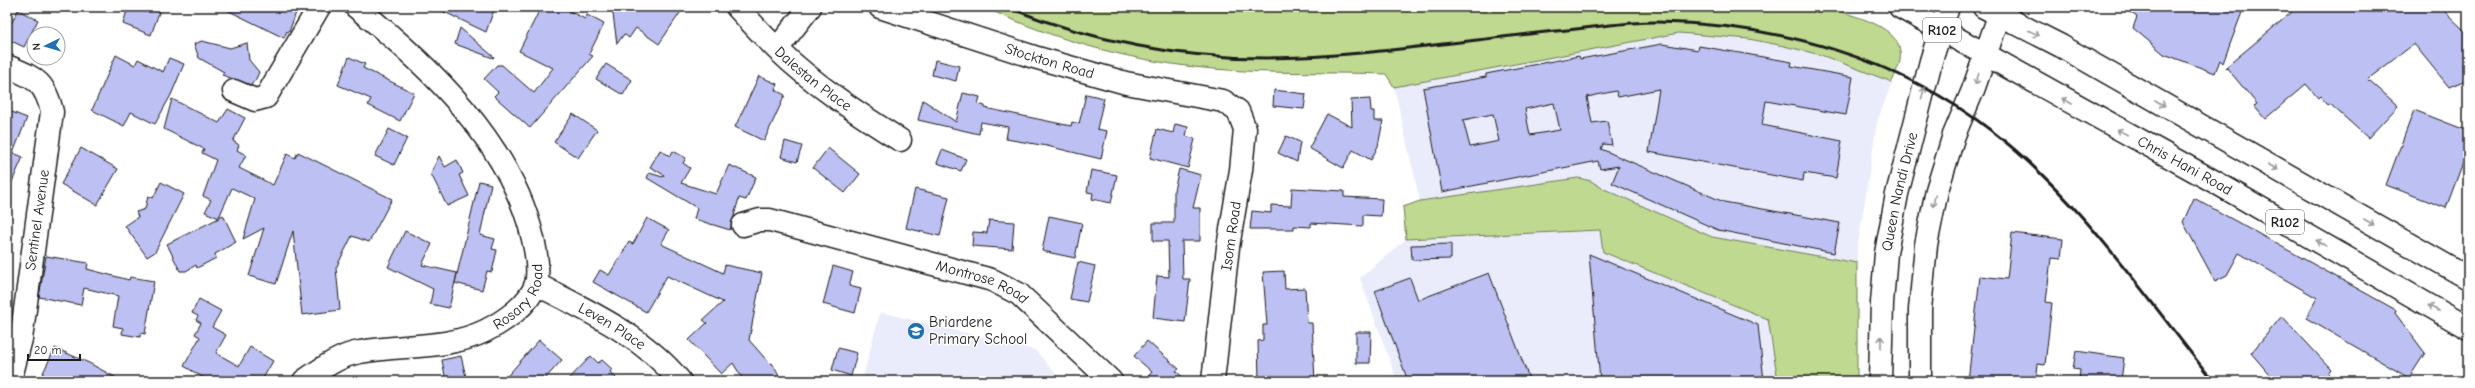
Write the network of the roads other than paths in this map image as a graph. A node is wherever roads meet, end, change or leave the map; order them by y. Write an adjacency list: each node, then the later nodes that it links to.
1 (319, 7): 13 (street)
2 (356, 7): 18 (street, Rosary Road)
3 (737, 7): 10 (street, Dalestan Place)
4 (810, 7): 10 (street)
5 (880, 7): 14 (street, Stockton Road)
6 (1900, 7): 9 (street, Chris Hani Road / R102)
7 (1948, 7): 9 (street, Queen Nandi Drive)
8 (1992, 11): 11 (street); 17 (street, R102, one-way to 17)
9 (1940, 29): 11 (street, Chris Hani Road / R102); 25 (street, Queen Nandi Drive, one-way to 9)
10 (777, 49): 15 (street, Dalestan Place)
11 (1985, 54): 19 (street, Chris Hani Road / R102, one-way to 11); 26 (street, one-way to 26)
12 (14, 69): 20 (street, Sentinel Avenue)
13 (234, 91)
14 (1223, 101): 24 (street, Isom Road)
15 (900, 140)
16 (743, 225): 23 (street, Montrose Road)
17 (2468, 278)
18 (536, 284): 21 (street, Rosary Road); 22 (street, Leven Place)
19 (2468, 328)
20 (10, 381)
21 (304, 381)
22 (680, 381)
23 (1111, 381)
24 (1213, 381)
25 (1880, 381)
26 (1920, 381)

